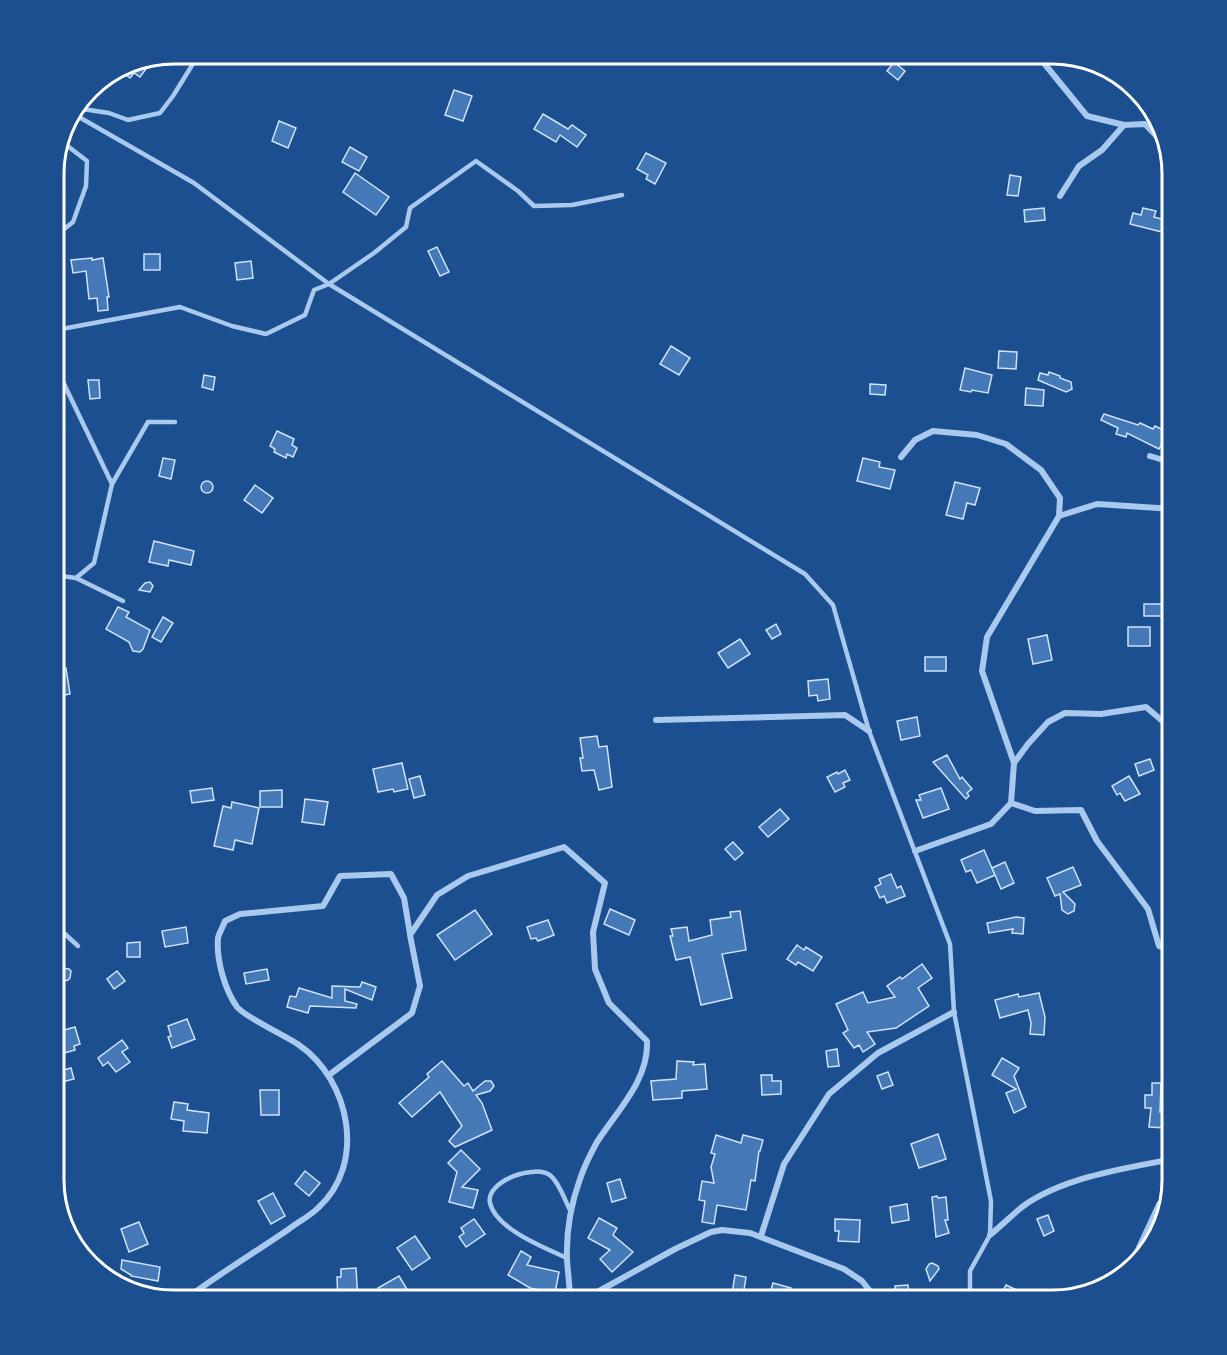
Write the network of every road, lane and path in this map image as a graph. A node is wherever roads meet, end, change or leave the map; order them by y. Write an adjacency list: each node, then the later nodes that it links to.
1 (193, 64): 3 (lane)
2 (1045, 65): 5 (street)
3 (85, 109)
4 (80, 118): 11 (lane)
5 (1124, 125): 6 (street); 9 (street)
6 (1156, 136)
7 (68, 146): 10 (lane)
8 (622, 195): 11 (lane)
9 (1059, 196)
10 (65, 228)
11 (330, 284): 12 (lane); 26 (lane)
12 (65, 328)
13 (65, 385): 18 (lane)
14 (175, 422): 18 (lane)
15 (1150, 456): 17 (street)
16 (901, 457): 20 (street)
17 (1162, 460)
18 (112, 484): 22 (lane)
19 (1162, 508): 20 (street)
20 (1059, 516): 27 (street)
21 (65, 576): 22 (lane)
22 (76, 578): 23 (lane)
23 (123, 601)
24 (656, 720): 26 (street)
25 (1162, 721): 27 (street)
26 (869, 731): 29 (lane)
27 (1014, 763): 28 (street)
28 (1011, 803): 29 (street); 33 (street)
29 (915, 851): 34 (lane)
30 (64, 933): 32 (lane)
31 (410, 935): 35 (street); 35 (street); 38 (street)
32 (78, 946)
33 (1162, 947)
34 (954, 1012): 39 (lane); 40 (street)
35 (329, 1076): 43 (street)
36 (1162, 1162): 39 (street)
37 (1161, 1202): 41 (lane)
38 (571, 1212): 42 (street); 42 (lane)
39 (990, 1235): 47 (lane)
40 (761, 1236): 45 (street); 46 (street)
41 (1136, 1252)
42 (567, 1258): 44 (street)
43 (197, 1290)
44 (569, 1290)
45 (602, 1290)
46 (869, 1290)
47 (970, 1290)

